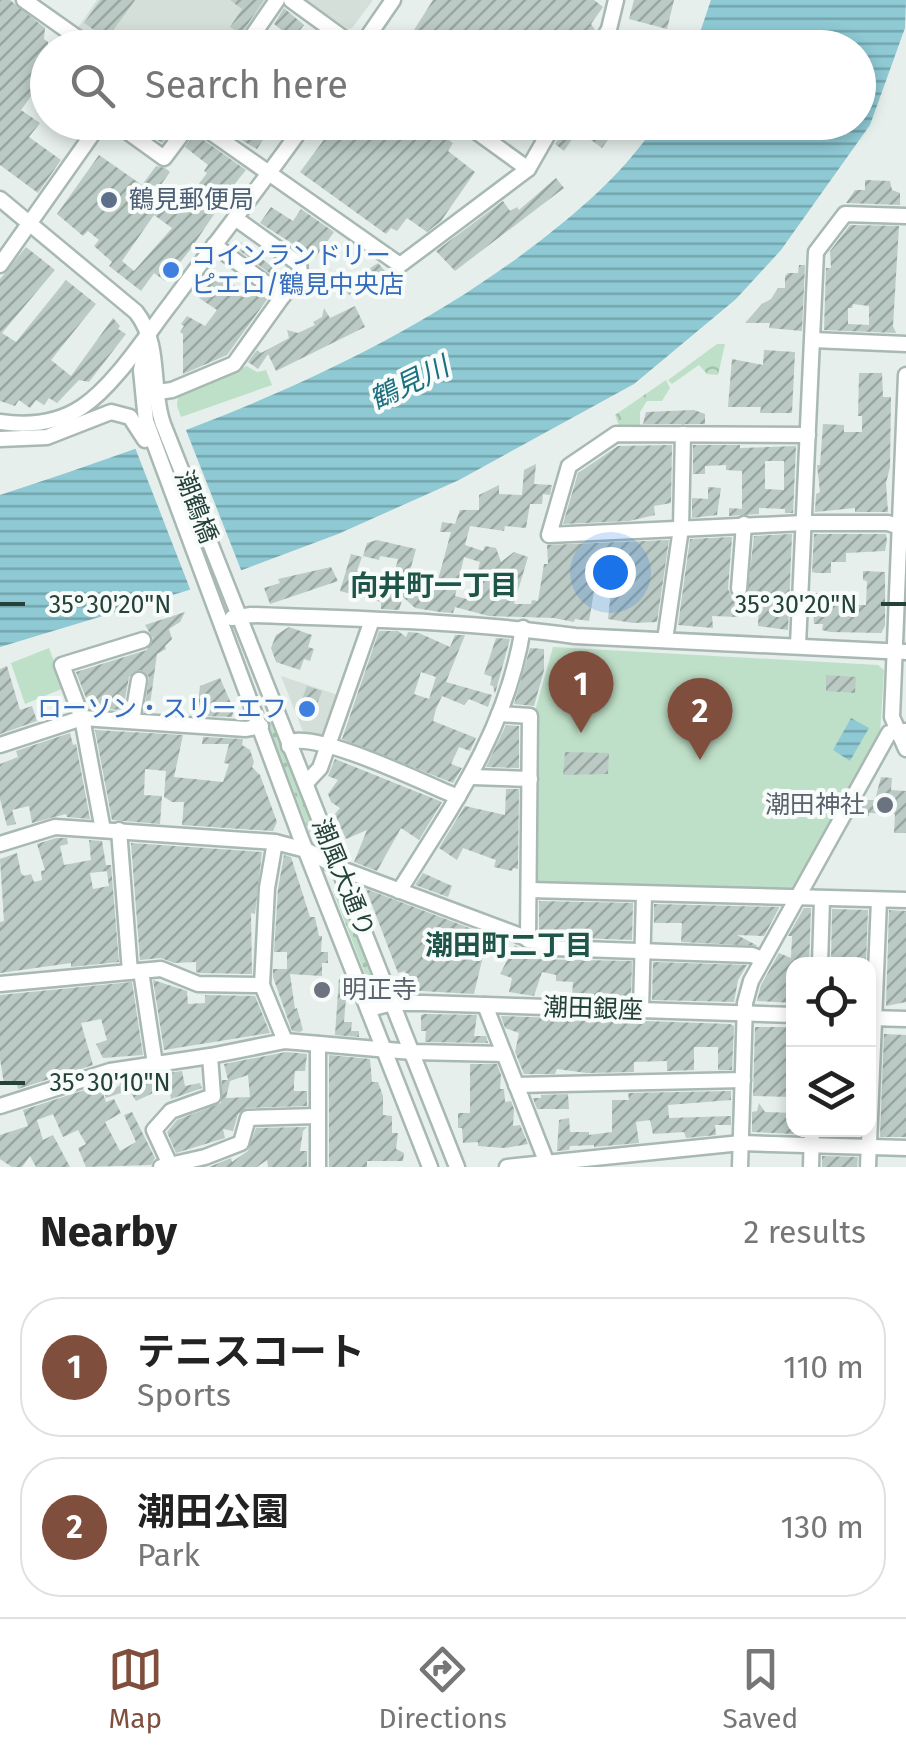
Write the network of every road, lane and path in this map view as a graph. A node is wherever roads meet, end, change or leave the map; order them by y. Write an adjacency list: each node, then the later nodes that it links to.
1 (24, 0): 6 (street)
2 (277, 0): 7 (street)
3 (291, 0): 8 (street)
4 (393, 0): 9 (street)
5 (616, 0): 10 (street)
6 (66, 30)
7 (256, 30)
8 (334, 30)
9 (372, 30)
10 (608, 30)
11 (88, 140): 23 (street)
12 (139, 140): 13 (street)
13 (179, 140)
14 (220, 140): 19 (street)
15 (293, 140): 19 (street)
16 (488, 140): 18 (street)
17 (545, 140): 18 (street)
18 (528, 169): 19 (street)
19 (269, 174): 22 (street)
20 (0, 200): 23 (street)
21 (906, 216): 28 (street)
22 (235, 218): 24 (street); 26 (street)
23 (30, 224): 25 (street); 27 (street)
24 (214, 246): 26 (street); 27 (street)
25 (0, 265)
26 (283, 296): 31 (street)
27 (143, 340): 31 (street); 32 (street); 33 (street); 34 (street)
28 (813, 340): 29 (street); 36 (street)
29 (906, 344)
30 (906, 375): 41 (street)
31 (158, 392): 33 (street)
32 (0, 422)
33 (152, 429): 37 (street); 44 (street, 潮鶴橋); 45 (street, 潮鶴橋)
34 (0, 431)
35 (683, 434): 36 (street); 40 (street); 40 (street)
36 (808, 435): 38 (street)
37 (0, 439)
38 (804, 522): 39 (street); 41 (street); 52 (street)
39 (744, 524): 40 (street); 43 (street)
40 (681, 528): 51 (street)
41 (903, 528): 42 (street)
42 (902, 586): 53 (street)
43 (740, 589)
44 (227, 590): 46 (street, 潮風大通り)
45 (210, 593): 47 (street, 潮風大通り)
46 (238, 617): 47 (street); 48 (street); 57 (street); 60 (street, 潮風大通り)
47 (221, 620): 57 (street, 潮風大通り)
48 (372, 620): 49 (street); 61 (street)
49 (523, 628): 51 (street); 55 (street)
50 (143, 640): 56 (street)
51 (665, 640): 52 (street)
52 (798, 645): 53 (street)
53 (901, 651): 59 (street)
54 (139, 680): 58 (street)
55 (499, 714): 64 (street); 65 (street)
56 (82, 718): 58 (street); 62 (street); 68 (street)
57 (259, 719): 58 (street); 72 (street, 潮風大通り)
58 (132, 721)
59 (902, 731): 63 (street); 77 (street)
60 (289, 742): 61 (street); 66 (street, 潮風大通り); 72 (street)
61 (328, 744): 66 (street); 67 (street)
62 (0, 745)
63 (906, 749)
64 (472, 777): 65 (street); 67 (street)
65 (530, 778): 74 (street)
66 (306, 783): 73 (street, 潮風大通り)
67 (458, 797): 75 (street)
68 (103, 830): 69 (street); 71 (street)
69 (120, 830): 70 (street); 86 (street)
70 (275, 842): 72 (street); 89 (street)
71 (0, 844)
72 (306, 850): 73 (street); 87 (street, 潮風大通り)
73 (338, 868): 75 (street); 87 (street); 90 (street, 潮風大通り)
74 (529, 890): 76 (street); 81 (street)
75 (398, 891): 81 (street)
76 (644, 894): 77 (street); 82 (street)
77 (796, 899): 78 (street); 85 (street)
78 (822, 900): 79 (street); 83 (street)
79 (879, 900): 80 (street); 84 (street)
80 (906, 900)
81 (528, 940): 82 (street)
82 (642, 951): 85 (street); 93 (street)
83 (820, 957)
84 (876, 957)
85 (762, 959): 94 (street)
86 (135, 972): 88 (street); 89 (street); 105 (street)
87 (356, 974): 92 (street, 潮風大通り)
88 (0, 984)
89 (262, 985): 98 (street)
90 (393, 1004): 91 (street, 潮田銀座); 92 (street, 潮田銀座); 101 (street); 102 (street, 潮風大通り)
91 (485, 1005): 93 (street, 潮田銀座); 103 (street)
92 (369, 1009): 101 (street, 潮風大通り)
93 (641, 1010): 94 (street, 潮田銀座)
94 (744, 1014): 95 (street, 潮田銀座); 108 (street)
95 (786, 1015)
96 (876, 1018): 97 (street)
97 (906, 1019)
98 (285, 1041): 99 (street); 104 (street)
99 (318, 1044): 101 (street); 112 (street)
100 (871, 1047): 116 (street)
101 (388, 1049): 102 (street); 106 (street); 115 (street, 潮風大通り)
102 (412, 1052): 103 (street); 106 (street); 107 (street, 潮風大通り)
103 (504, 1054): 109 (street)
104 (210, 1056): 105 (street); 119 (street)
105 (154, 1064): 111 (street)
106 (398, 1064): 115 (street)
107 (421, 1076): 122 (street); 123 (street, 潮風大通り)
108 (743, 1080): 109 (street); 114 (street)
109 (516, 1084): 118 (street)
110 (0, 1087): 111 (street)
111 (1, 1106)
112 (316, 1116): 119 (street); 120 (street)
113 (812, 1137): 114 (street); 116 (street); 126 (street)
114 (741, 1143): 118 (street); 125 (street)
115 (422, 1146): 121 (street, 潮風大通り)
116 (869, 1147): 117 (street); 127 (street)
117 (906, 1148)
118 (547, 1165): 124 (street)
119 (167, 1166)
120 (318, 1167)
121 (430, 1167)
122 (449, 1167)
123 (456, 1167)
124 (506, 1167)
125 (740, 1167)
126 (810, 1167)
127 (868, 1167)

